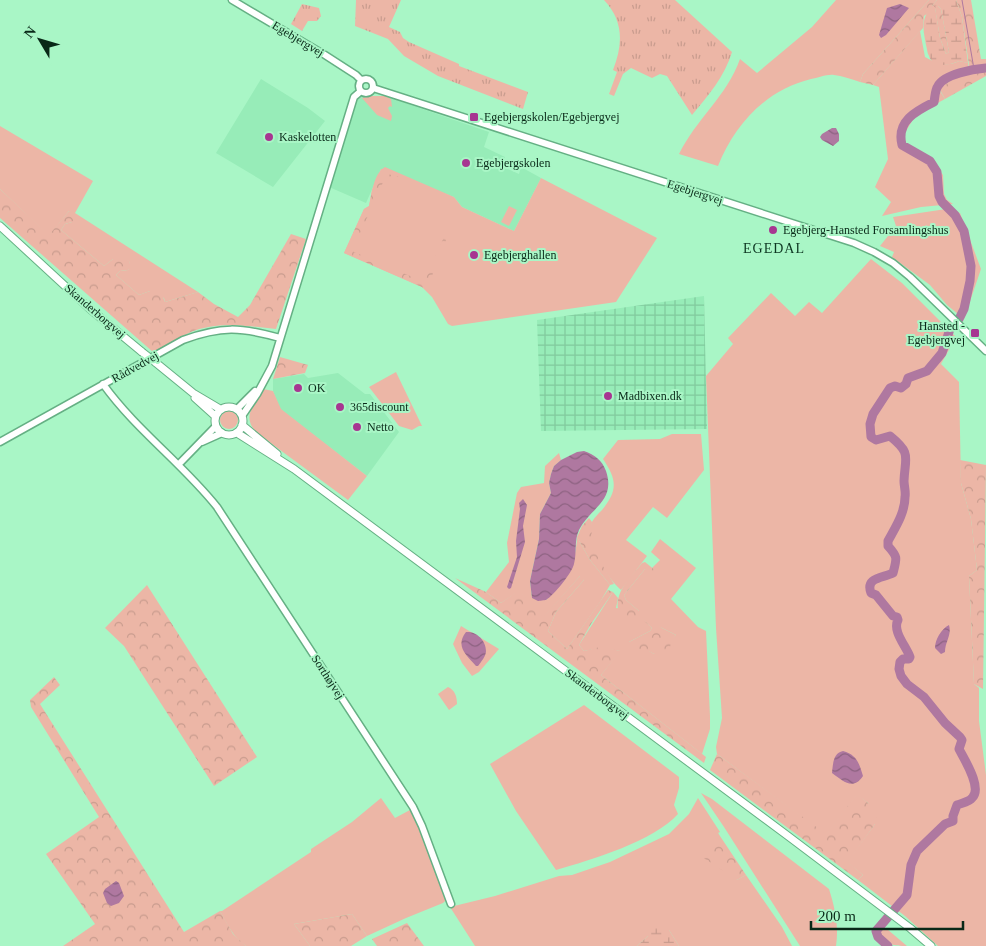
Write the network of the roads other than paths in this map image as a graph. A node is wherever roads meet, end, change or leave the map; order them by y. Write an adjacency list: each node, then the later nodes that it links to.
1 (232, 0): 2 (street, Egebjergvej)
2 (362, 80): 3 (street); 4 (street)
3 (372, 88): 4 (street); 7 (street, Egebjergvej)
4 (361, 91): 6 (street)
5 (0, 226): 10 (main road, Skanderborgvej, bridge)
6 (280, 338): 8 (street, Rådvedvej); 9 (street)
7 (986, 351)
8 (103, 384): 19 (street, Rådvedvej); 21 (street, Sorthøjvej)
9 (258, 390): 11 (street); 14 (street)
10 (192, 393): 12 (main road, Skanderborgvej); 13 (main road, Skanderborgvej)
11 (237, 409): 12 (main road); 14 (main road)
12 (220, 410): 13 (main road)
13 (215, 416): 16 (main road)
14 (242, 416): 15 (main road)
15 (242, 425): 18 (main road); 22 (main road, Skanderborgvej)
16 (216, 426): 17 (main road); 20 (street)
17 (222, 433): 18 (main road); 20 (street)
18 (237, 433): 22 (main road, Skanderborgvej)
19 (0, 442)
20 (199, 444): 21 (street)
21 (179, 464): 23 (street, Sorthøjvej)
22 (294, 469): 24 (main road, Skanderborgvej)
23 (451, 904)
24 (897, 920): 25 (main road, Skanderborgvej); 26 (main road, Skanderborgvej)
25 (925, 946)
26 (931, 946)

